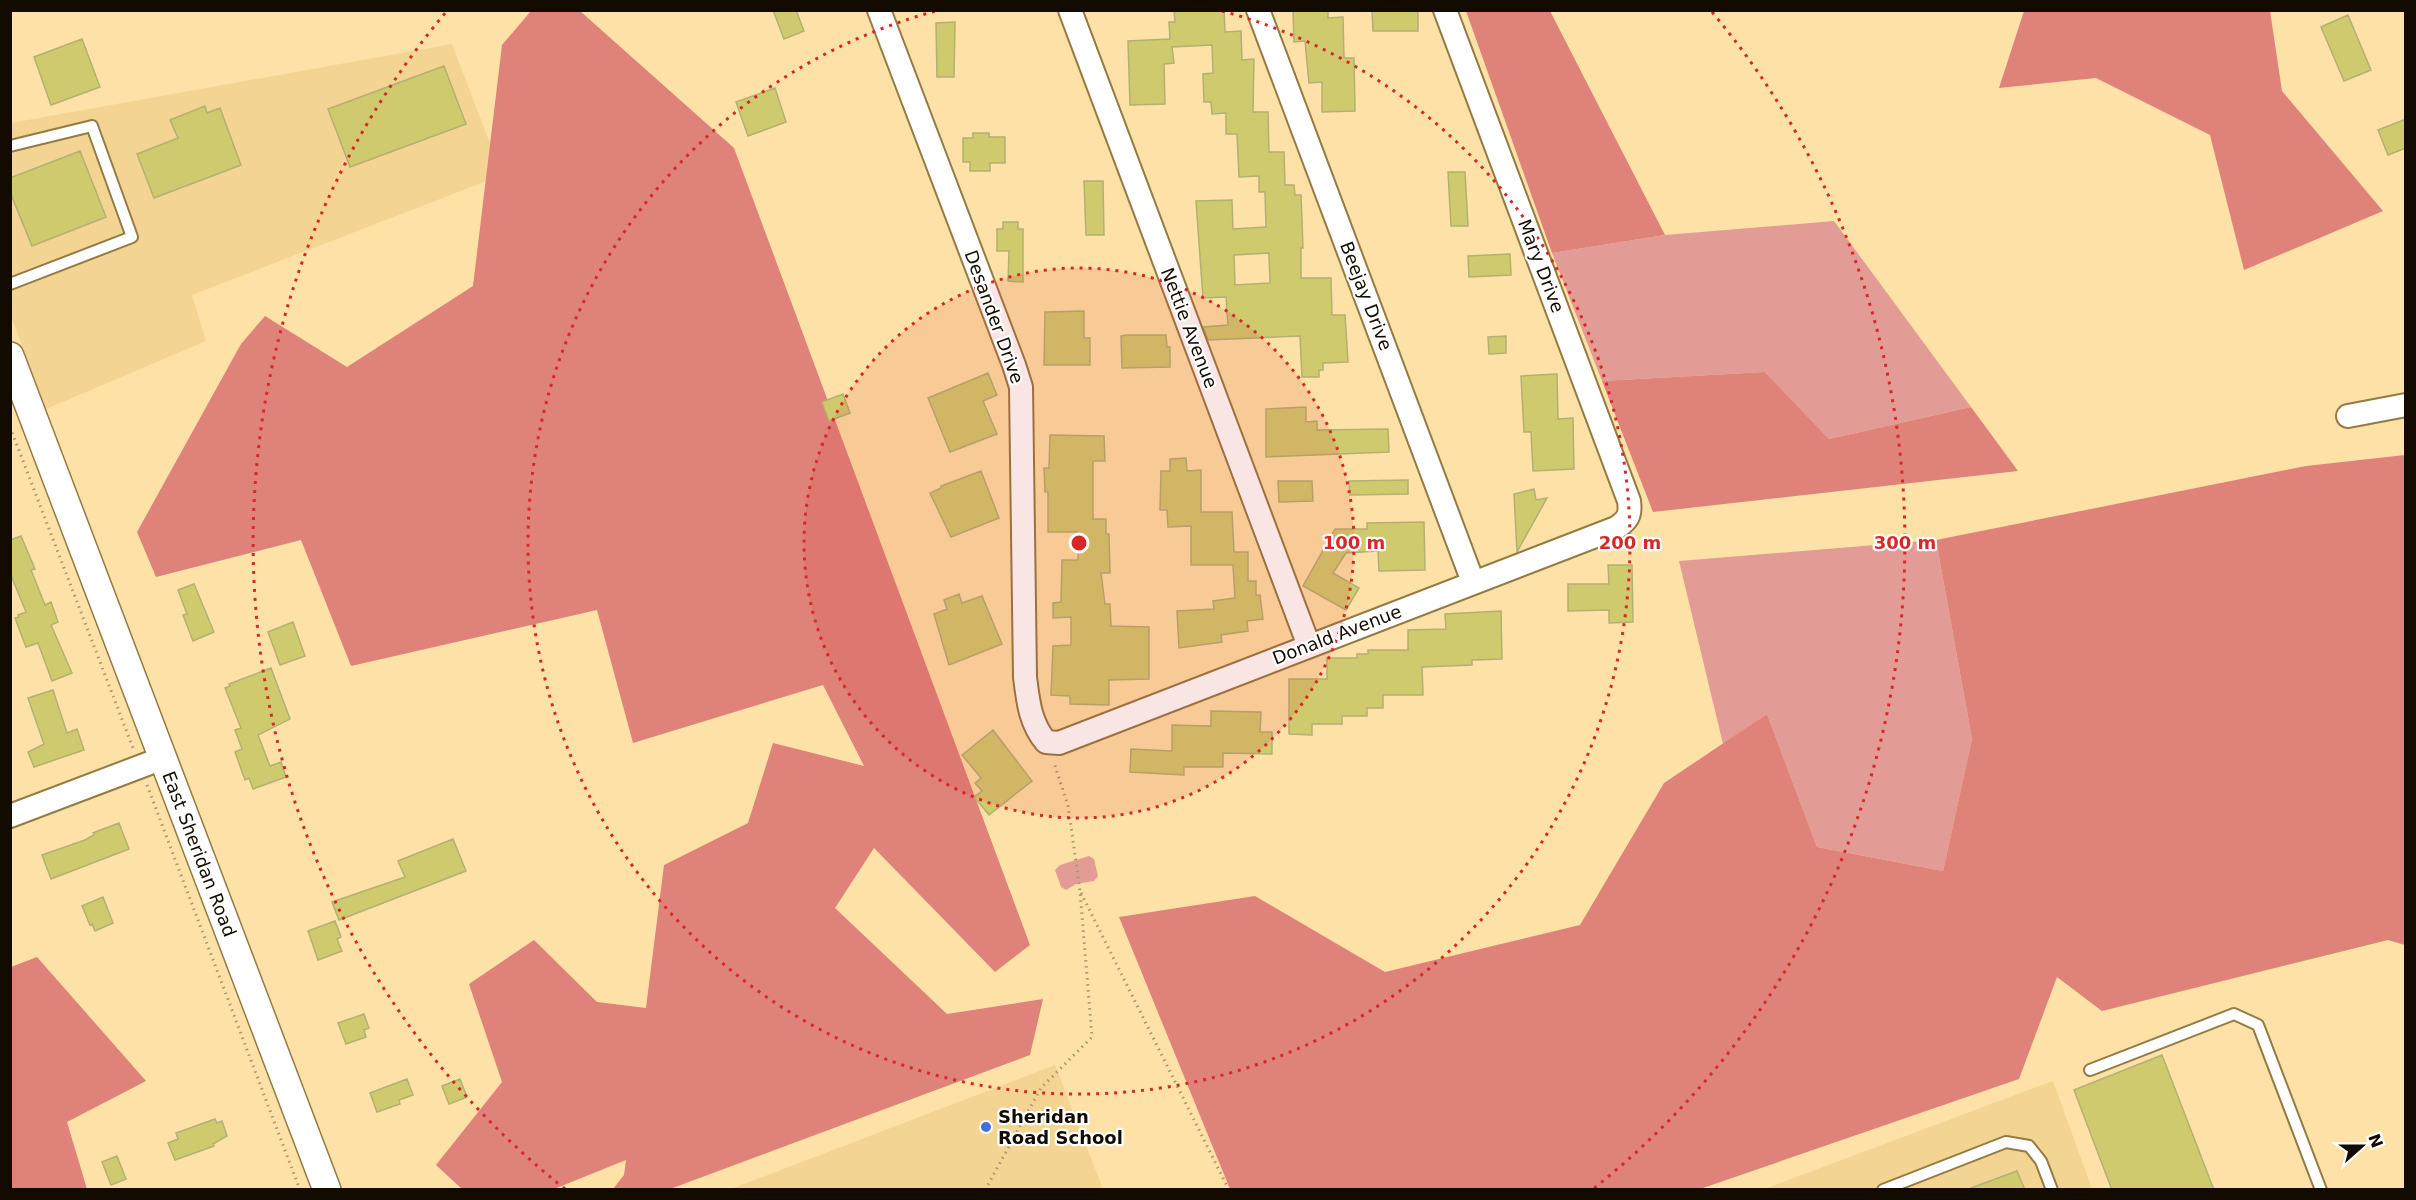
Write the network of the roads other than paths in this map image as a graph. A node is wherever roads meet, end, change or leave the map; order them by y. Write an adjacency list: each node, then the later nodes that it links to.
1 (879, 10): 13 (street, Desander Drive)
2 (1070, 10): 12 (street, Nettie Avenue)
3 (1258, 10): 11 (street, Beejay Drive)
4 (1445, 10): 10 (street, Mary Drive)
5 (10, 146): 6 (lane)
6 (10, 284)
7 (10, 356): 14 (street, East Sheridan Road)
8 (2406, 405): 9 (street)
9 (2348, 416)
10 (1626, 521): 11 (street, Donald Avenue)
11 (1473, 582): 12 (street, Donald Avenue)
12 (1309, 646): 13 (street, Donald Avenue)
13 (1046, 742)
14 (152, 763): 15 (street); 17 (street, East Sheridan Road)
15 (10, 816)
16 (2090, 1070): 20 (lane)
17 (327, 1190)
18 (1883, 1190): 19 (lane)
19 (2052, 1190)
20 (2321, 1190)

